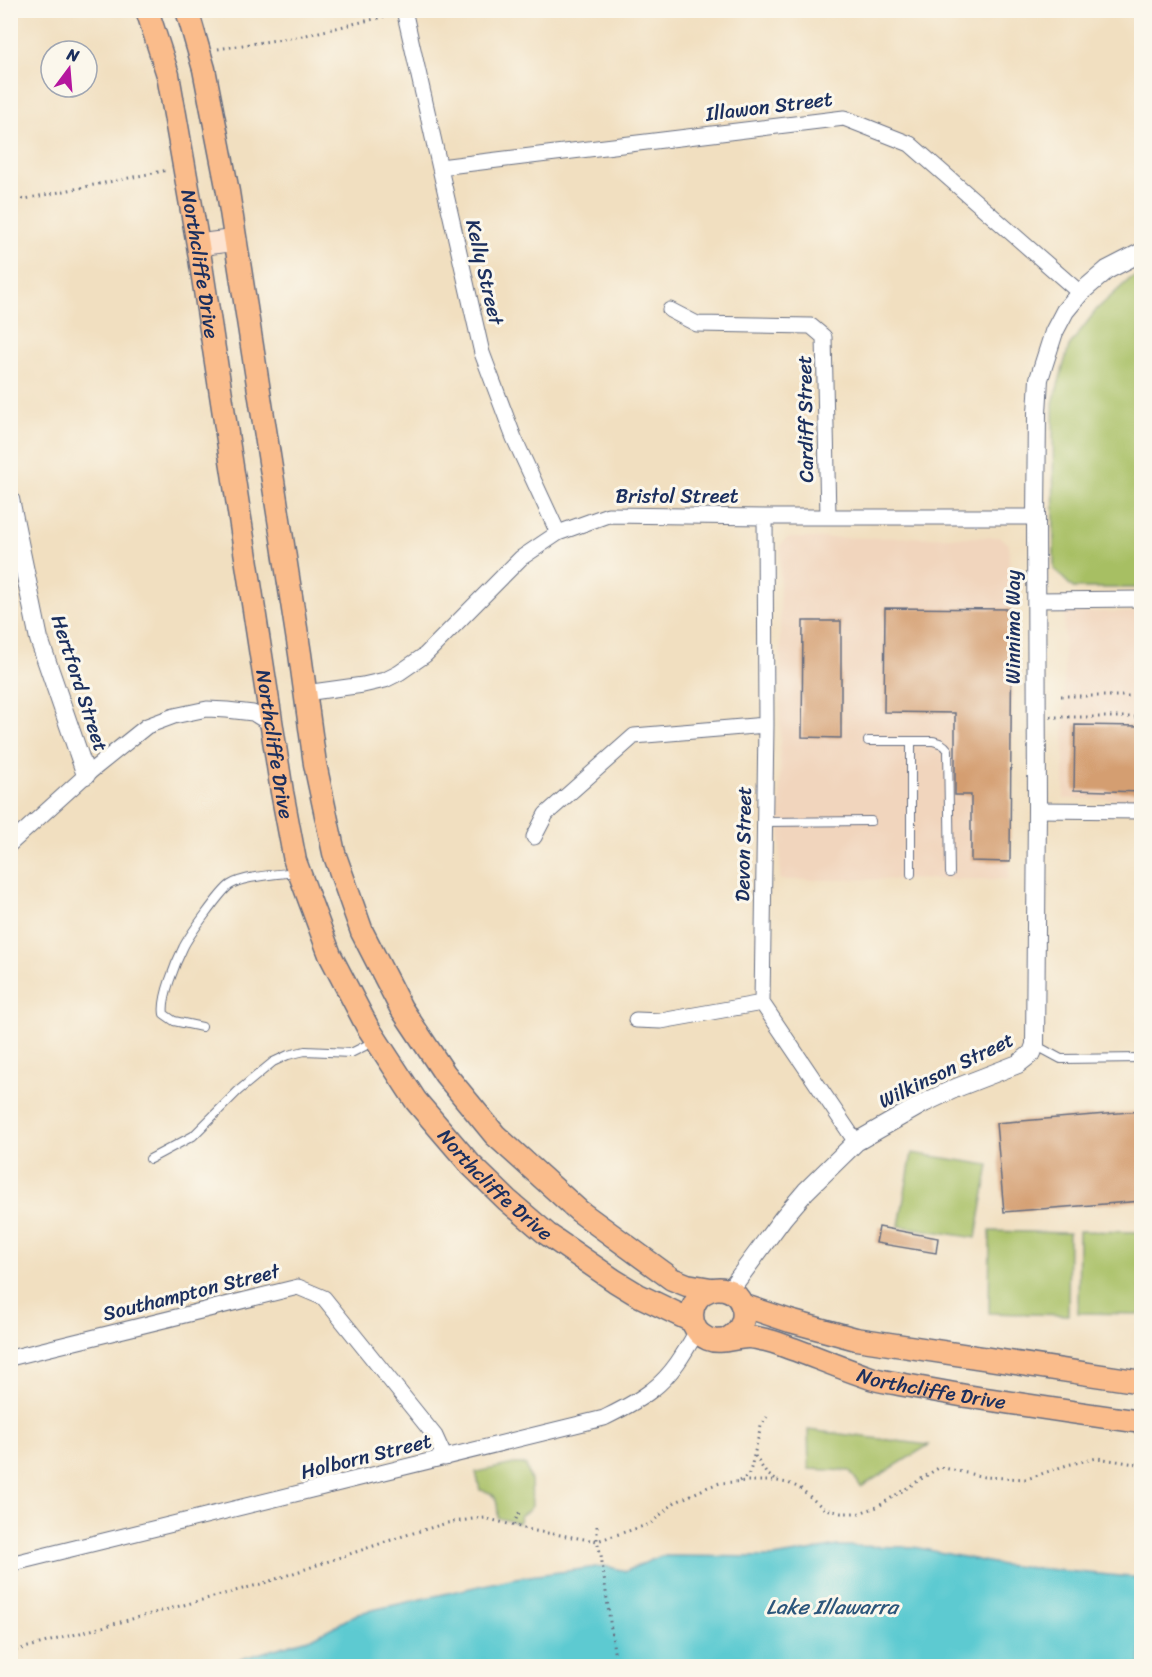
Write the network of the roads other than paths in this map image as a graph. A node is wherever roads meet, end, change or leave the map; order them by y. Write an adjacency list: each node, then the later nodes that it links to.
1 (147, 10): 6 (main road, Northcliffe Drive)
2 (186, 10): 5 (main road, Northcliffe Drive)
3 (404, 11): 4 (street, Kelly Street)
4 (440, 167): 8 (street, Illawon Street); 14 (street, Kelly Street)
5 (236, 240): 6 (main road); 17 (main road, Northcliffe Drive)
6 (198, 245): 18 (main road, Northcliffe Drive)
7 (1142, 252): 8 (street, Winnima Way)
8 (1080, 293): 13 (street, Winnima Way)
9 (670, 310): 11 (street, Cardiff Street)
10 (10, 499): 22 (street, Hertford Street)
11 (828, 516): 12 (street, Bristol Street); 13 (street, Bristol Street)
12 (765, 517): 14 (street, Bristol Street); 19 (street, Devon Street)
13 (1036, 517): 16 (street, Winnima Way)
14 (558, 533): 17 (street, Bristol Street)
15 (1142, 599): 16 (street)
16 (1036, 600): 23 (street, Winnima Way)
17 (305, 693): 40 (main road, Northcliffe Drive)
18 (272, 725): 22 (street); 29 (main road, Northcliffe Drive)
19 (766, 725): 26 (street, Devon Street); 27 (street)
20 (868, 741): 21 (lane)
21 (911, 741): 30 (lane); 31 (lane)
22 (86, 775): 28 (street)
23 (1037, 810): 24 (street); 36 (street, Winnima Way)
24 (1142, 811)
25 (871, 821): 26 (lane)
26 (764, 822): 32 (street, Devon Street)
27 (534, 837)
28 (10, 844)
29 (299, 871): 34 (lane); 35 (main road, Northcliffe Drive)
30 (950, 873)
31 (911, 874)
32 (762, 1003): 33 (street); 38 (street)
33 (636, 1020)
34 (202, 1027)
35 (376, 1040): 39 (lane); 41 (main road, Northcliffe Drive)
36 (1035, 1046): 37 (lane); 38 (street, Wilkinson Street)
37 (1142, 1058)
38 (856, 1142): 40 (street, Wilkinson Street)
39 (150, 1159)
40 (728, 1295): 41 (main road); 42 (main road); 44 (main road, Northcliffe Drive)
41 (695, 1326): 42 (main road); 46 (street, Holborn Street)
42 (727, 1339): 45 (main road, Northcliffe Drive)
43 (10, 1358): 46 (street, Southampton Street)
44 (1142, 1382)
45 (1142, 1422)
46 (445, 1458): 47 (street, Holborn Street)
47 (10, 1564)

